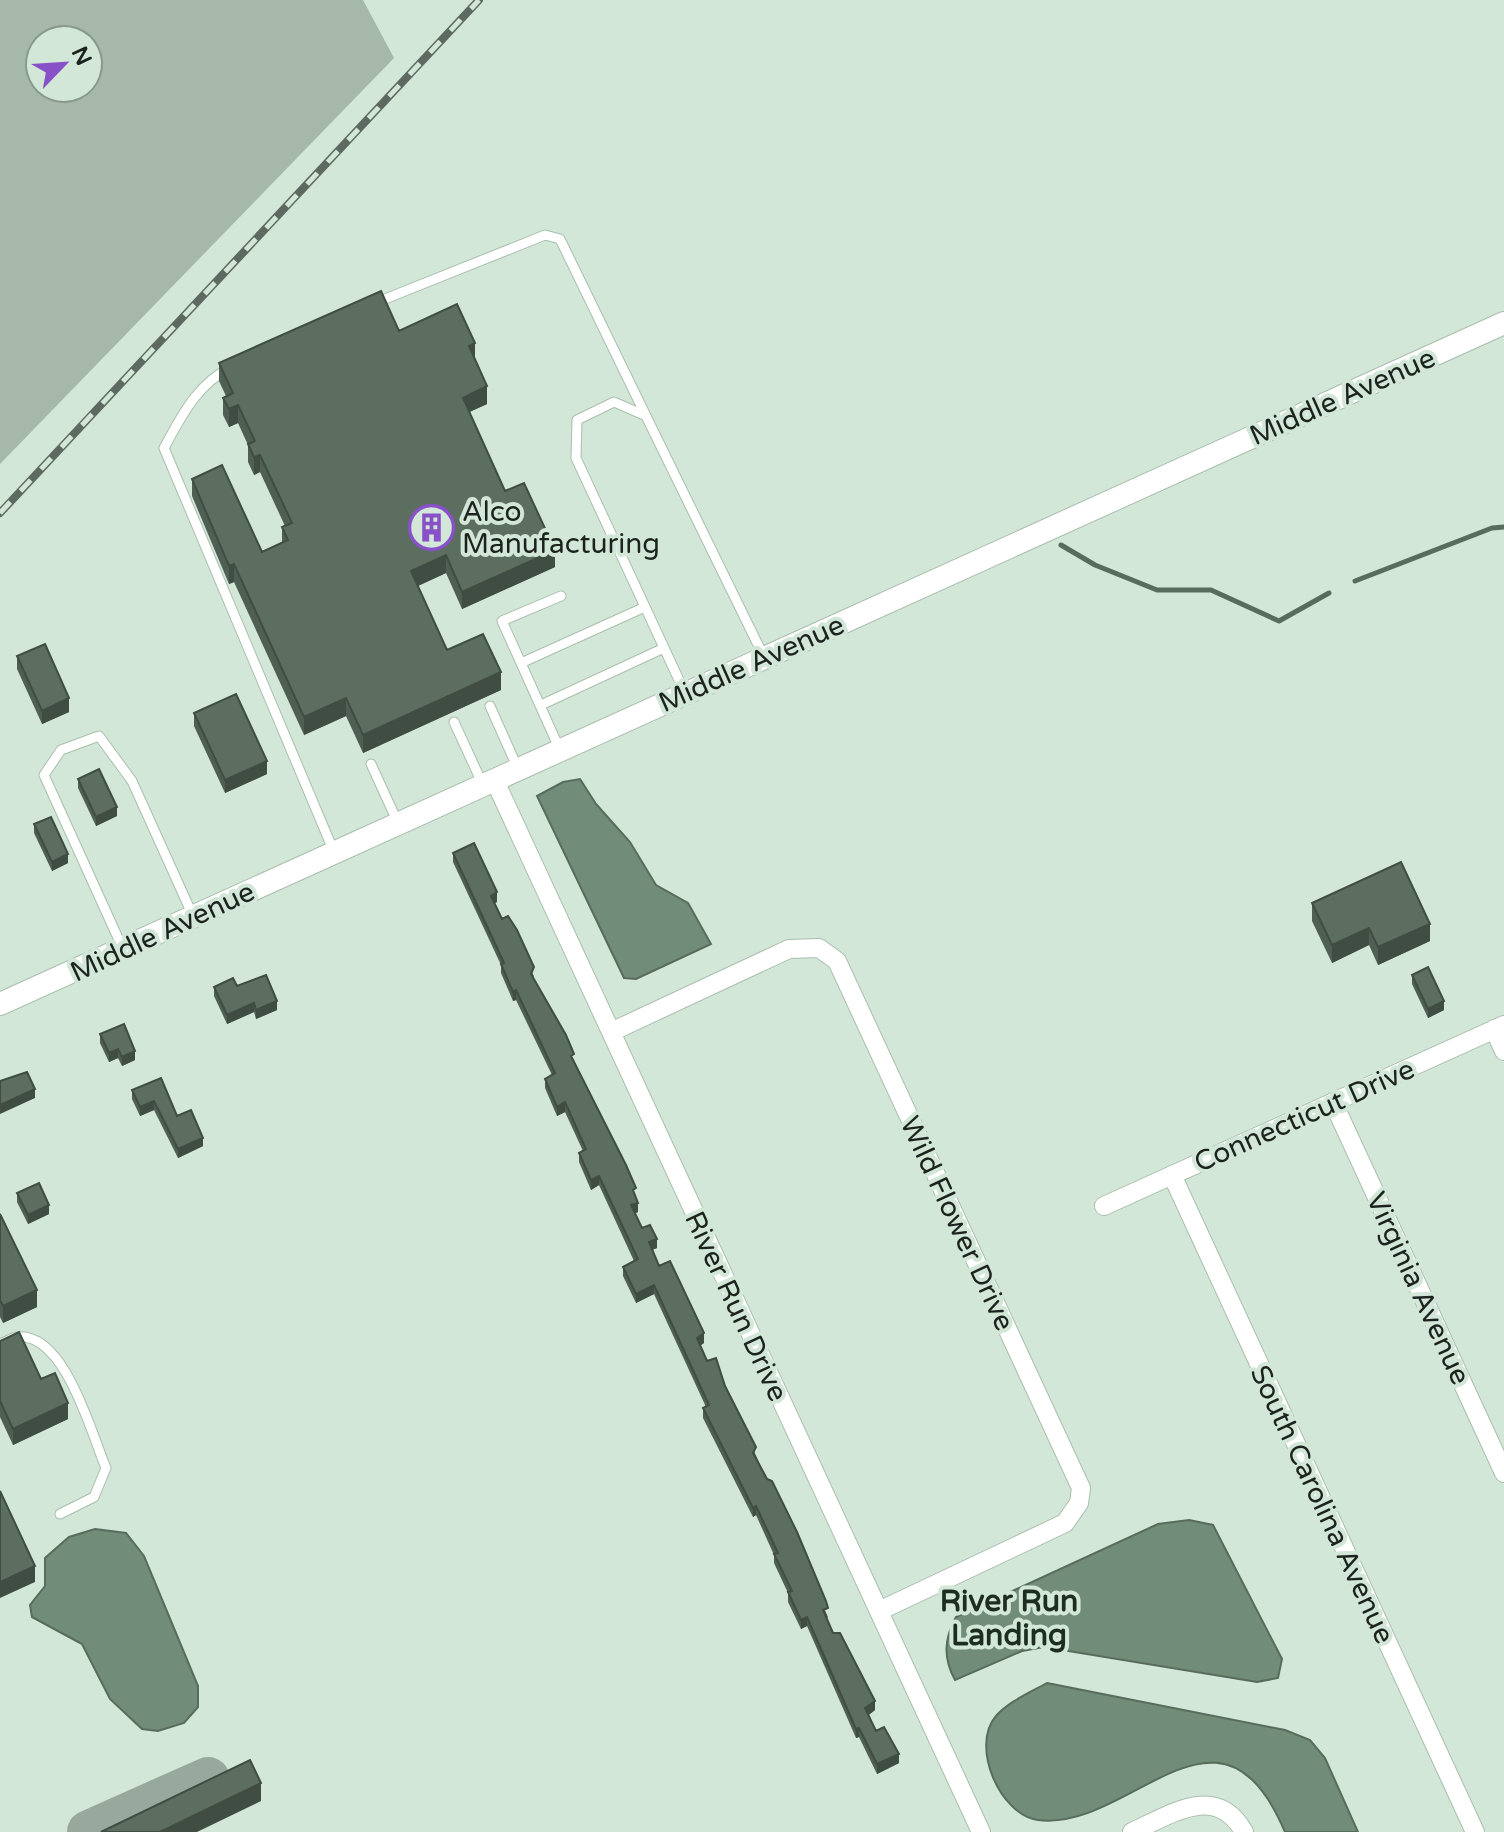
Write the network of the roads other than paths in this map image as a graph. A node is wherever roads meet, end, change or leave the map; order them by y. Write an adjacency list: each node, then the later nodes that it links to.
1 (365, 307): 4 (lane)
2 (1504, 323): 8 (street, Middle Avenue)
3 (237, 365): 19 (lane)
4 (646, 416): 6 (lane); 8 (lane)
5 (561, 596): 9 (lane)
6 (645, 607): 7 (lane); 9 (lane)
7 (664, 648): 10 (lane); 11 (lane)
8 (764, 657): 10 (street, Middle Avenue)
9 (521, 663): 11 (lane)
10 (685, 693): 14 (street, Middle Avenue)
11 (541, 705): 14 (lane)
12 (490, 706): 16 (lane)
13 (454, 722): 17 (lane)
14 (560, 750): 16 (street, Middle Avenue)
15 (371, 764): 18 (lane)
16 (518, 769): 17 (street, Middle Avenue)
17 (488, 782): 18 (street, Middle Avenue); 24 (street, River Run Drive)
18 (398, 823): 19 (street, Middle Avenue)
19 (334, 852): 20 (street, Middle Avenue)
20 (193, 917): 21 (street, Middle Avenue); 21 (lane)
21 (123, 949): 22 (street, Middle Avenue)
22 (0, 1004)
23 (1499, 1027): 25 (street); 26 (street, Connecticut Drive)
24 (611, 1032): 32 (street, River Run Drive); 32 (street, Wild Flower Drive)
25 (1504, 1051)
26 (1333, 1102): 27 (street, Connecticut Drive); 30 (street, Virginia Avenue)
27 (1172, 1175): 28 (street, Connecticut Drive); 36 (street, South Carolina Avenue)
28 (1104, 1206)
29 (0, 1344): 31 (lane)
30 (1504, 1473)
31 (60, 1514)
32 (879, 1611): 33 (street, River Run Drive)
33 (981, 1832)
34 (1132, 1832): 35 (street)
35 (1244, 1832)
36 (1475, 1832)

